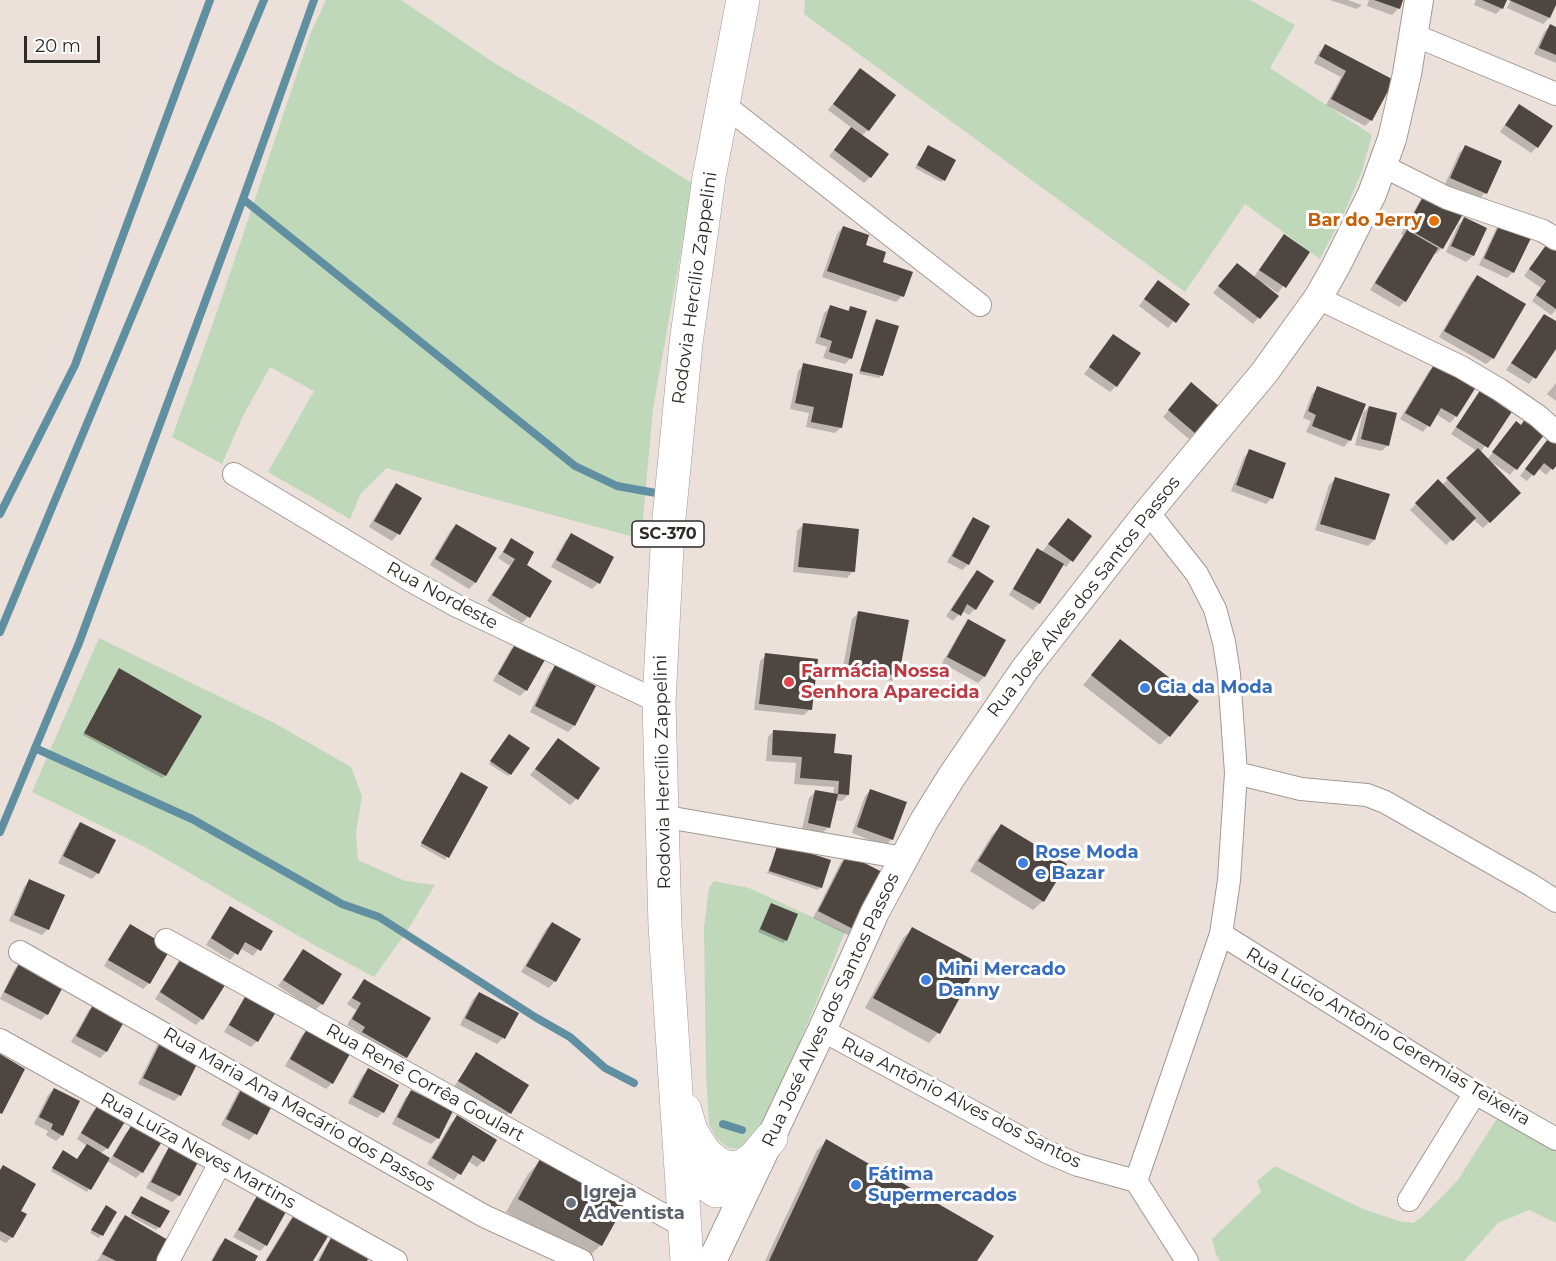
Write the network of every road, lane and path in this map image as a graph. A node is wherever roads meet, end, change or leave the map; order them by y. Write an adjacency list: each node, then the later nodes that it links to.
1 (743, 0): 5 (main road, Rodovia Hercílio Zappelini / SC-370)
2 (1419, 0): 3 (street, Rua José Alves dos Santos Passos)
3 (1414, 35): 4 (street); 6 (street, Rua José Alves dos Santos Passos)
4 (1556, 94)
5 (723, 104): 9 (street); 13 (main road, Rodovia Hercílio Zappelini / SC-370)
6 (1383, 166): 7 (street); 8 (street, Rua José Alves dos Santos Passos)
7 (1556, 239)
8 (1318, 298): 10 (street); 12 (street, Rua José Alves dos Santos Passos)
9 (980, 305)
10 (1556, 432)
11 (234, 474): 13 (street, Rua Nordeste)
12 (1148, 512): 14 (street); 16 (street, Rua José Alves dos Santos Passos)
13 (659, 702): 15 (main road, Rodovia Hercílio Zappelini / SC-370)
14 (1236, 773): 17 (street); 18 (street)
15 (661, 816): 16 (street); 23 (main road, Rodovia Hercílio Zappelini / SC-370)
16 (904, 858): 21 (street, Rua José Alves dos Santos Passos)
17 (1556, 901)
18 (1221, 934): 24 (street, Rua Lúcio Antônio Geremias Teixeira); 29 (street)
19 (166, 940): 31 (street, Rua Renê Corrêa Goulart)
20 (20, 952): 34 (street, Rua Maria Ana Macário dos Passos)
21 (822, 1030): 25 (street, Rua José Alves dos Santos Passos); 29 (street, Rua Antônio Alves dos Santos)
22 (0, 1040): 28 (street, Rua Luíza Neves Martins)
23 (676, 1073): 25 (main road); 27 (main road, Rodovia Hercílio Zappelini / SC-370)
24 (1475, 1093): 26 (street, Rua Lúcio Antônio Geremias Teixeira); 30 (street)
25 (771, 1138): 27 (main road); 31 (street, Rua José Alves dos Santos Passos)
26 (1556, 1139)
27 (680, 1161): 31 (main road, Rodovia Hercílio Zappelini / SC-370)
28 (219, 1163): 32 (street); 33 (street, Rua Luíza Neves Martins)
29 (1136, 1181): 35 (street)
30 (1409, 1200)
31 (693, 1250)
32 (168, 1261)
33 (396, 1261)
34 (582, 1261)
35 (1187, 1261)

